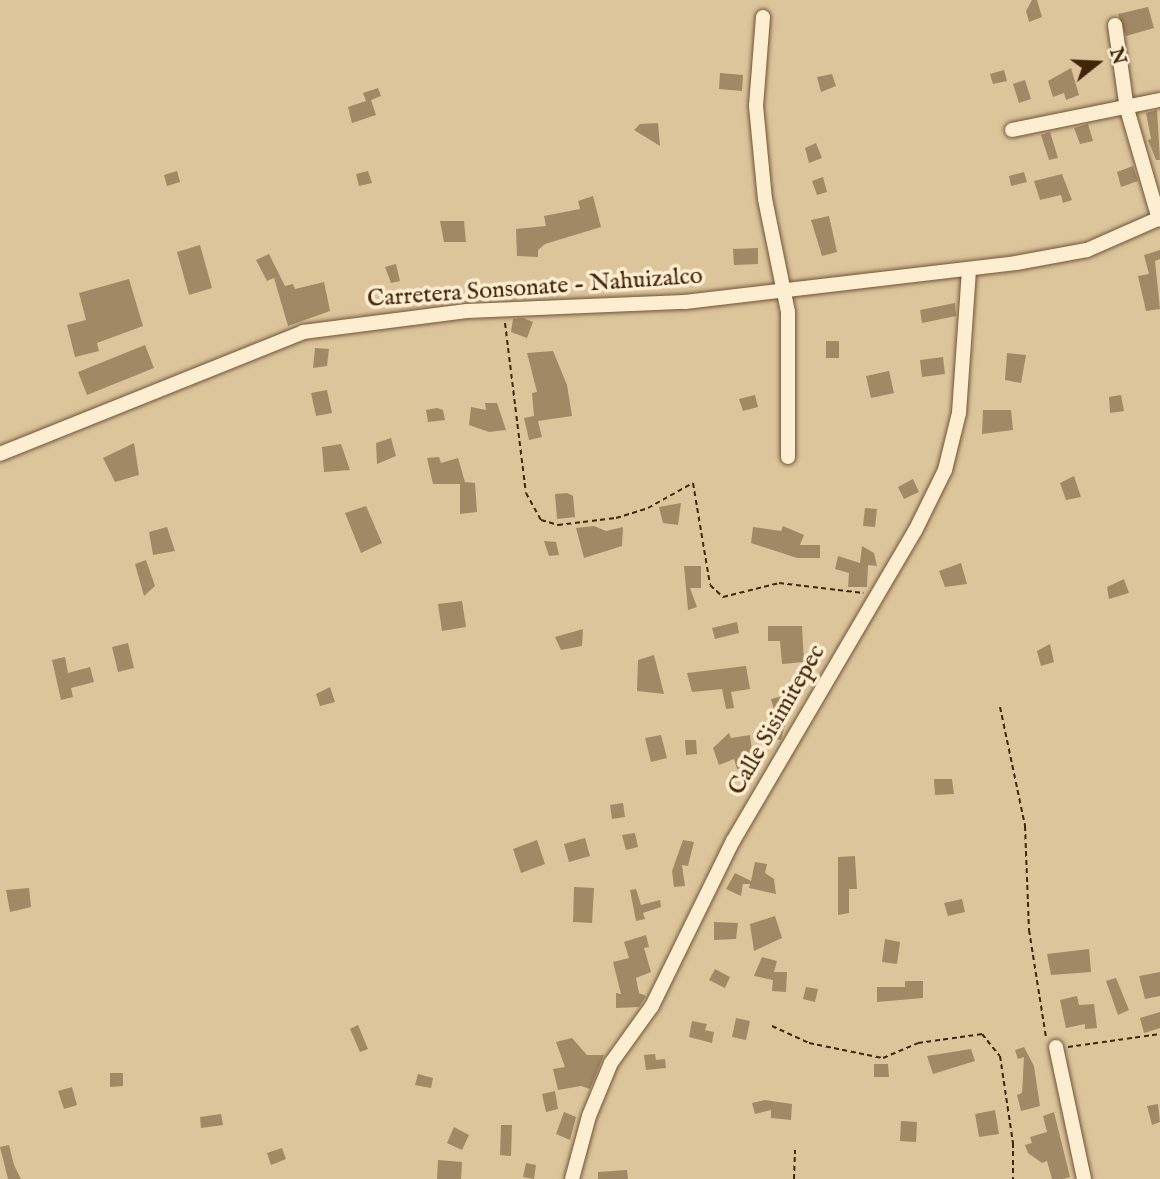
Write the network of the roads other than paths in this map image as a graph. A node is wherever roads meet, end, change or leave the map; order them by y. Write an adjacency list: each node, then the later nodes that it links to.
1 (763, 18): 8 (street)
2 (1115, 25): 4 (street)
3 (1160, 100): 4 (street)
4 (1127, 109): 5 (street); 6 (street)
5 (1012, 130)
6 (1159, 218): 7 (street, Carretera Sonsonate - Nahuizalco)
7 (969, 269): 8 (street, Carretera Sonsonate - Nahuizalco); 12 (street, Calle Sisimitepec)
8 (786, 289): 9 (street, Carretera Sonsonate - Nahuizalco); 10 (street)
9 (0, 454)
10 (788, 457)
11 (1055, 1047): 13 (street)
12 (572, 1179)
13 (1084, 1179)

